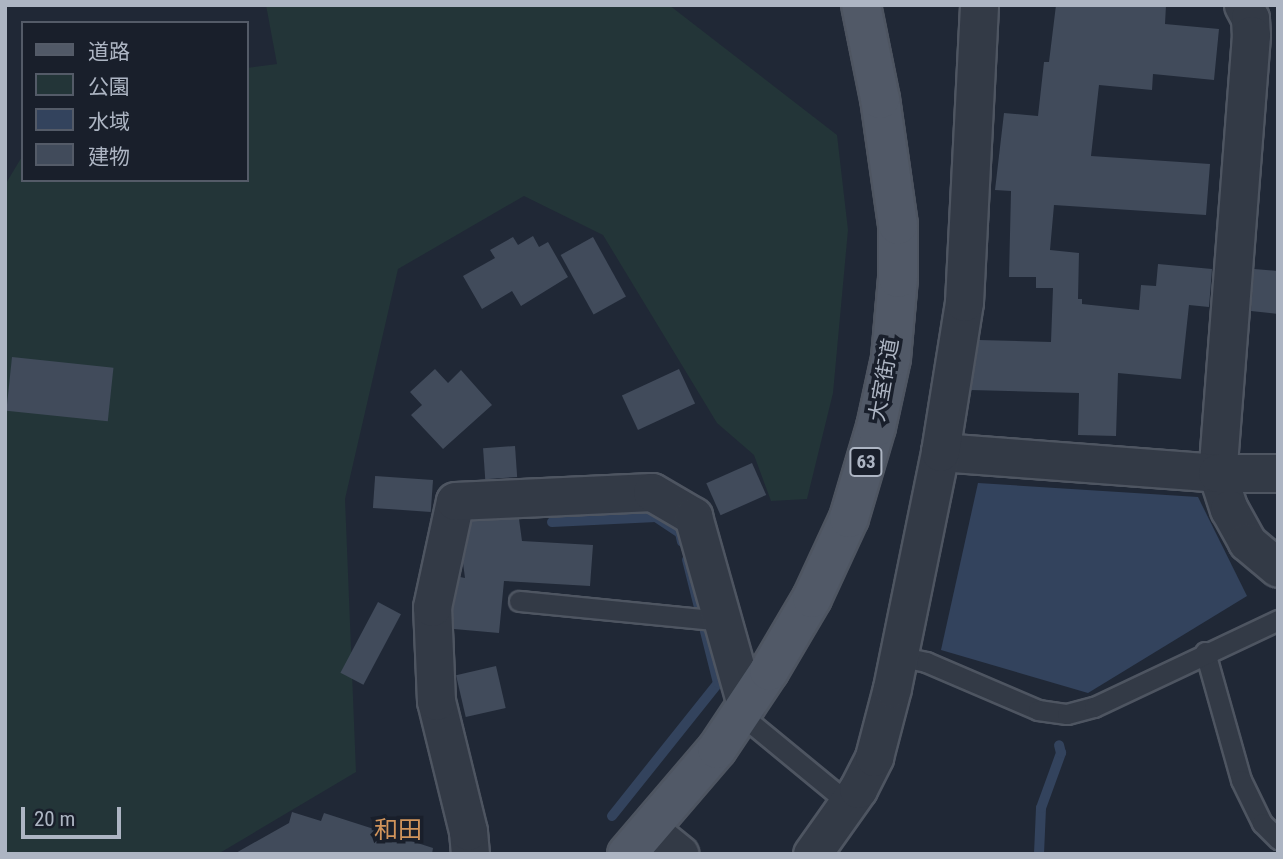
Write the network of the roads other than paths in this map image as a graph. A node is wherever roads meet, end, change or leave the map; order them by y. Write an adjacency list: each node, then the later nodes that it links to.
1 (861, 5): 13 (main road, 大室街道 / 63)
2 (979, 5): 4 (street)
3 (1243, 5): 5 (street)
4 (940, 453): 5 (street); 12 (street)
5 (1217, 473): 6 (street); 7 (street)
6 (1278, 473)
7 (1278, 568)
8 (519, 601): 10 (lane)
9 (1278, 620): 11 (lane)
10 (722, 621): 13 (street); 17 (street)
11 (1205, 652): 12 (lane); 15 (lane)
12 (898, 656): 14 (street)
13 (743, 710): 14 (lane); 16 (main road, 大室街道 / 63)
14 (849, 804): 19 (street)
15 (1278, 839)
16 (639, 842): 18 (street)
17 (470, 854)
18 (680, 854)
19 (812, 854)

